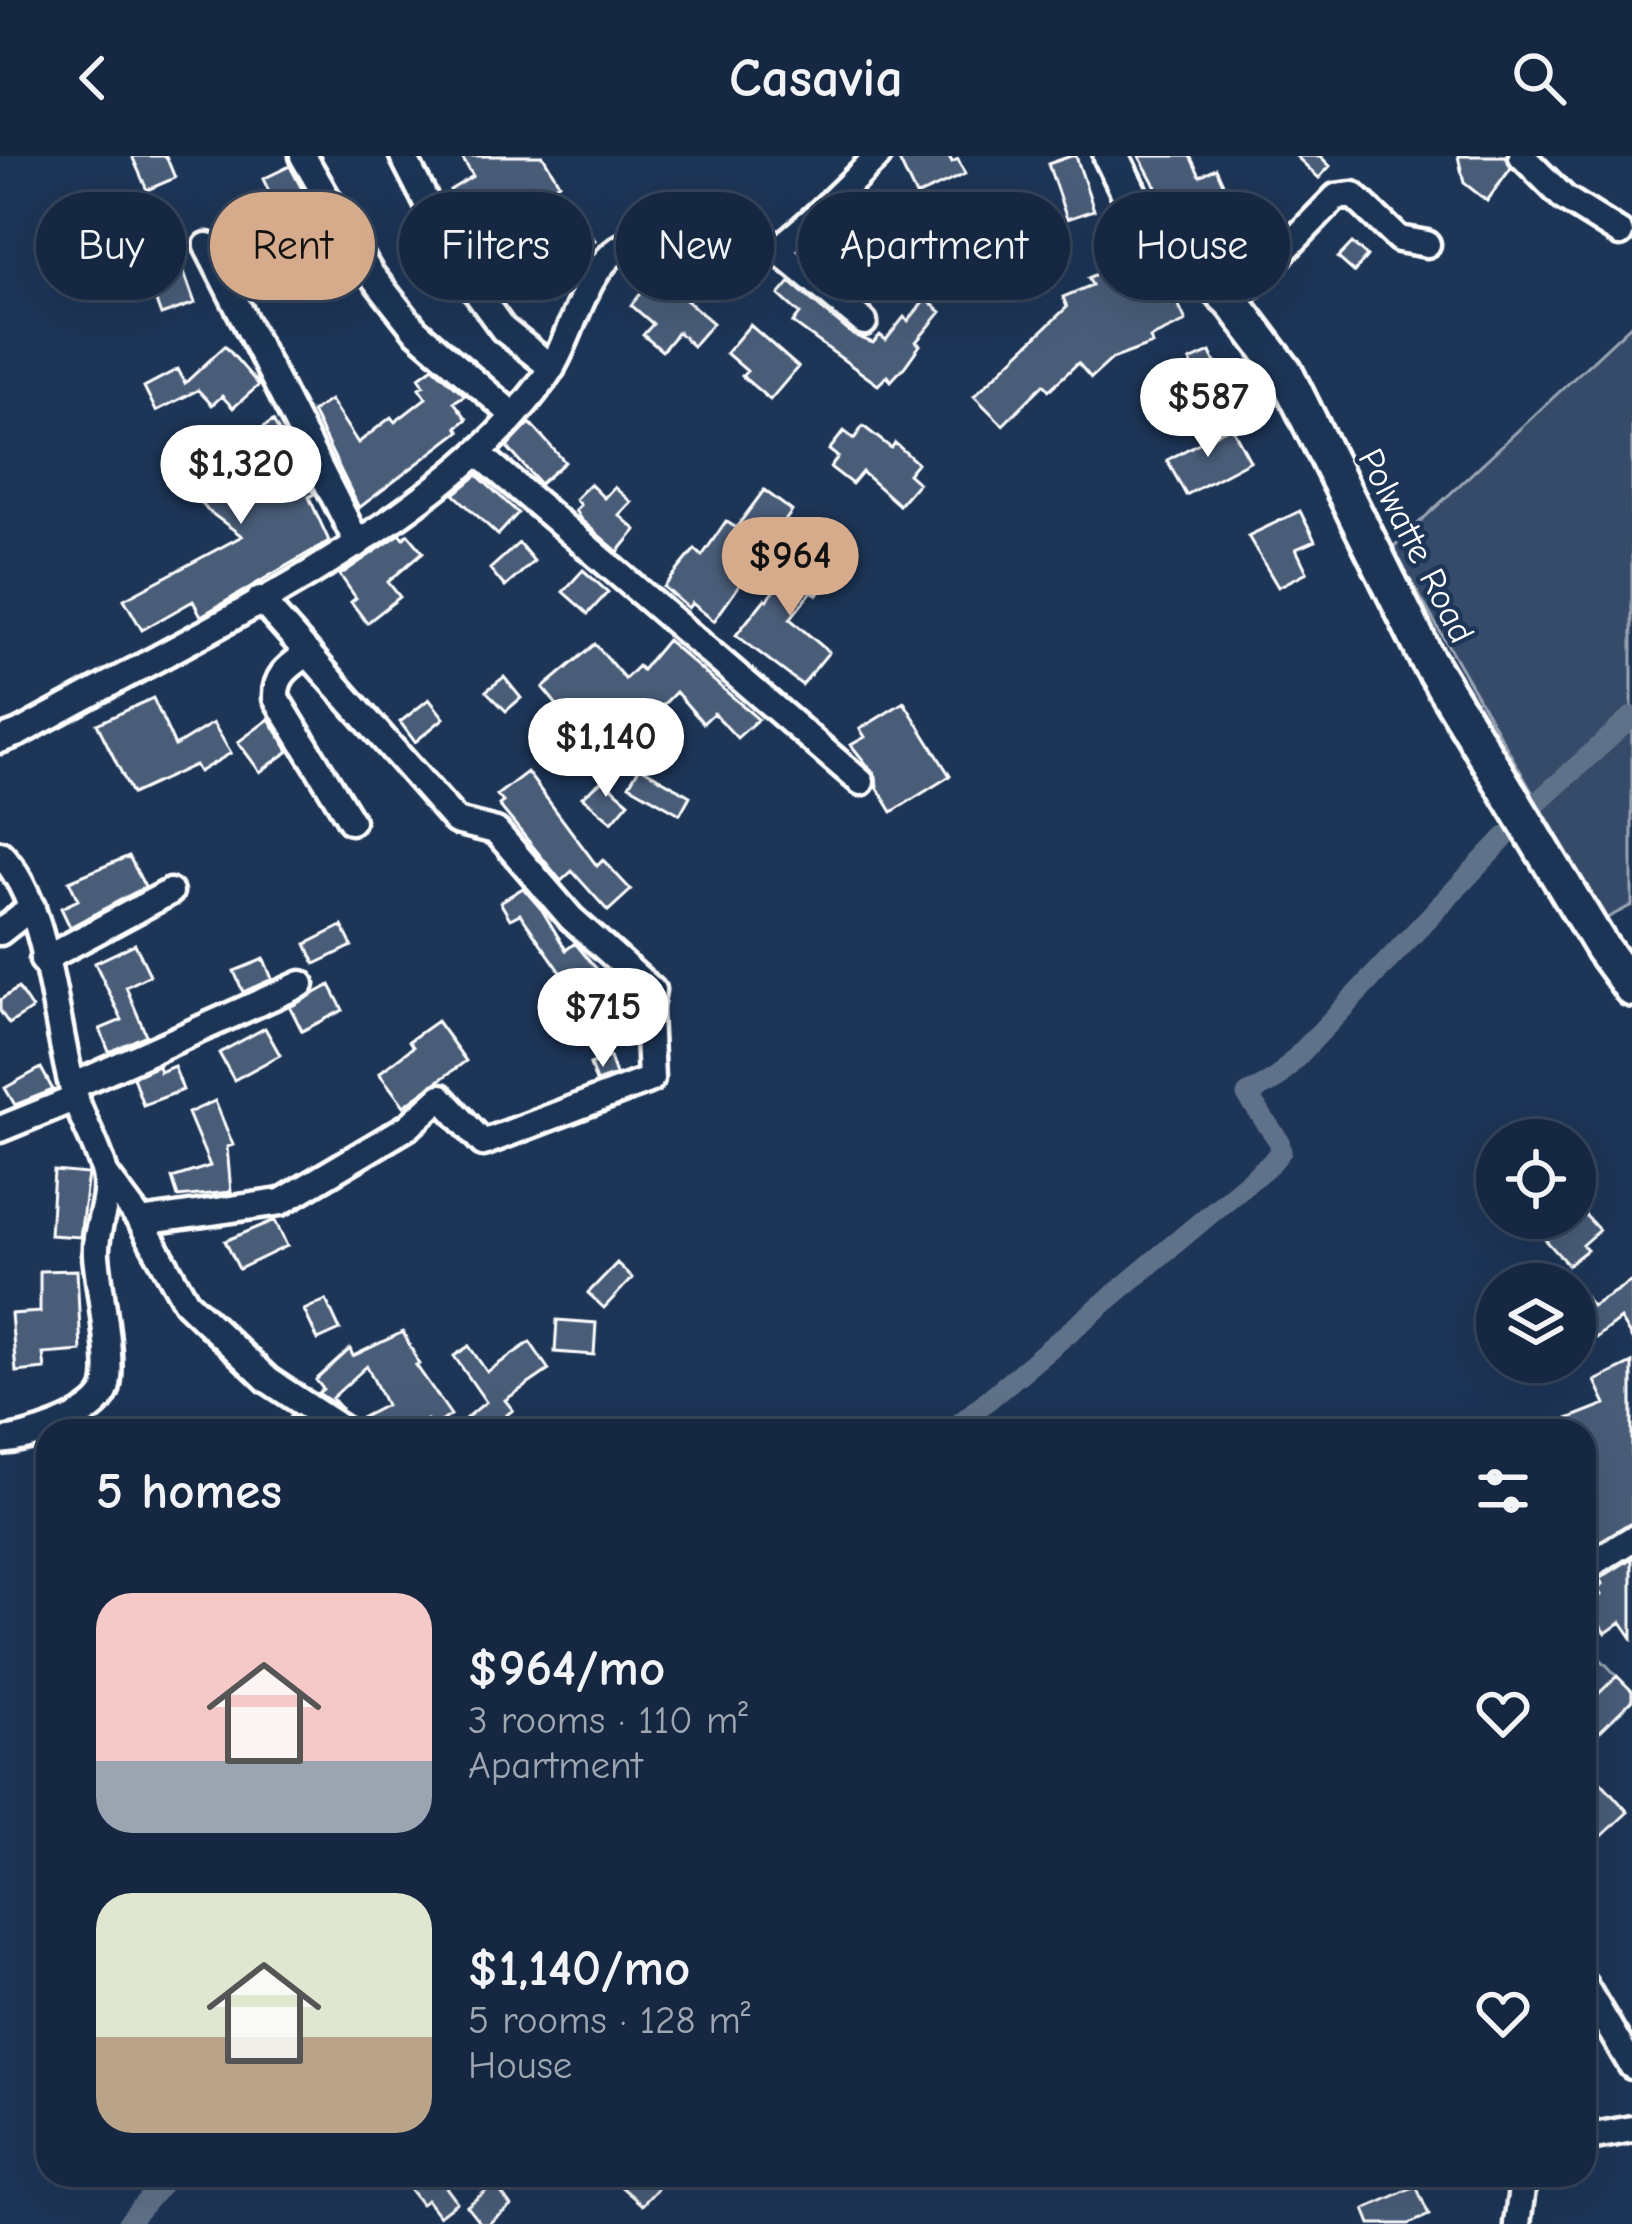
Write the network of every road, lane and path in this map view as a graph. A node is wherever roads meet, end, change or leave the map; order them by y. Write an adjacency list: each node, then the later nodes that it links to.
1 (303, 156): 14 (street)
2 (403, 156): 13 (street)
3 (878, 156): 6 (street)
4 (1112, 156): 11 (street, Polwatte Road)
5 (1522, 156): 7 (street)
6 (849, 165): 10 (street)
7 (1620, 232)
8 (1427, 244): 11 (street)
9 (207, 246): 16 (street)
10 (776, 249): 12 (street); 13 (street)
11 (1233, 302): 28 (street, Polwatte Road)
12 (864, 322)
13 (552, 368): 14 (street)
14 (512, 414): 15 (street)
15 (478, 453): 16 (street); 20 (street)
16 (358, 544): 17 (street)
17 (260, 599): 18 (street); 19 (street)
18 (308, 652): 21 (street); 32 (street)
19 (0, 740)
20 (861, 782)
21 (351, 821)
22 (0, 854): 24 (street)
23 (170, 892): 26 (street)
24 (32, 907): 25 (street); 26 (street)
25 (0, 932)
26 (44, 959): 29 (street)
27 (301, 984): 29 (street)
28 (1632, 988)
29 (74, 1092): 30 (street); 31 (street)
30 (0, 1129)
31 (106, 1175): 32 (street); 33 (street)
32 (142, 1222): 34 (street)
33 (69, 1419)
34 (327, 1419)
35 (36, 1435): 36 (street)
36 (0, 1441)
37 (1632, 1539): 38 (street)
38 (1596, 1562)
39 (1596, 2005): 40 (street)
40 (1632, 2066)
41 (1632, 2129): 42 (street)
42 (1596, 2136)
43 (1522, 2187): 44 (street)
44 (1516, 2224)

